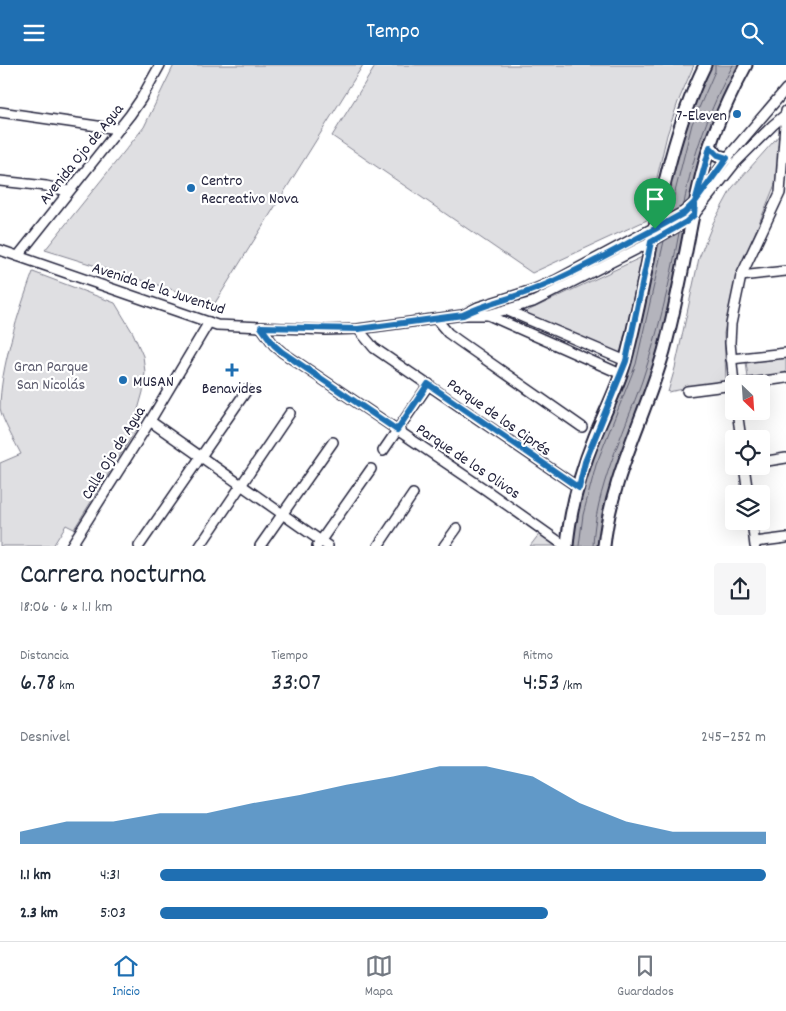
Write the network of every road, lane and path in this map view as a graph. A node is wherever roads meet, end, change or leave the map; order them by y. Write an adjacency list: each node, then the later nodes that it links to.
1 (705, 65): 15 (main road)
2 (746, 65): 8 (main road)
3 (157, 66): 7 (street, Avenida Ojo de Agua)
4 (786, 89): 9 (street)
5 (0, 112): 7 (street)
6 (786, 113): 12 (street); 14 (street)
7 (118, 129): 11 (street, Avenida Ojo de Agua)
8 (710, 147): 9 (main road); 13 (main road)
9 (727, 158): 13 (street)
10 (0, 181): 11 (street)
11 (68, 191): 17 (street, Avenida Ojo de Agua)
12 (783, 192): 19 (street)
13 (695, 202): 14 (main road)
14 (688, 216): 15 (street, Avenida de la Juventud); 65 (main road)
15 (657, 233): 20 (street, Avenida de la Juventud); 21 (street, Avenida de la Juventud); 30 (main road)
16 (0, 250): 17 (street, Avenida de la Juventud)
17 (18, 256): 25 (street, Avenida de la Juventud)
18 (786, 271): 19 (street)
19 (742, 277): 29 (street)
20 (478, 307): 22 (street, Avenida de la Juventud); 23 (street)
21 (506, 310): 23 (street, Avenida de la Juventud); 30 (street)
22 (463, 315): 23 (street, Avenida de la Juventud); 24 (street, Avenida de la Juventud)
23 (487, 315): 31 (street)
24 (437, 320): 27 (street, Avenida de la Juventud); 41 (street)
25 (209, 323): 26 (street, Avenida de la Juventud); 40 (street, Calle Ojo de Agua)
26 (261, 327): 27 (street, Avenida de la Juventud); 42 (street, Parque de los Olivos)
27 (358, 329): 35 (street, Parque de los Ciprés)
28 (786, 353): 29 (street)
29 (731, 359): 32 (street)
30 (626, 361): 31 (main road)
31 (621, 374): 50 (main road)
32 (733, 375)
33 (786, 378): 34 (street)
34 (770, 380)
35 (428, 384): 42 (street); 50 (street, Parque de los Ciprés)
36 (725, 385): 38 (street)
37 (247, 389): 45 (street)
38 (686, 391)
39 (290, 413): 49 (street)
40 (150, 421): 45 (street); 58 (street, Calle Ojo de Agua)
41 (582, 427)
42 (397, 430): 44 (street); 64 (street, Parque de los Olivos)
43 (332, 442): 52 (street)
44 (383, 451)
45 (200, 455): 49 (street); 59 (street)
46 (786, 458): 47 (street)
47 (770, 461)
48 (371, 469): 56 (street)
49 (241, 484): 52 (street); 60 (street)
50 (579, 488): 64 (main road)
51 (413, 494): 62 (street)
52 (283, 514): 56 (street); 61 (street)
53 (457, 528): 63 (street)
54 (753, 530): 57 (street)
55 (786, 538): 57 (street)
56 (322, 544)
57 (755, 544)
58 (71, 546)
59 (139, 546)
60 (200, 546)
61 (260, 546)
62 (378, 546)
63 (444, 546)
64 (566, 546)
65 (604, 546)

